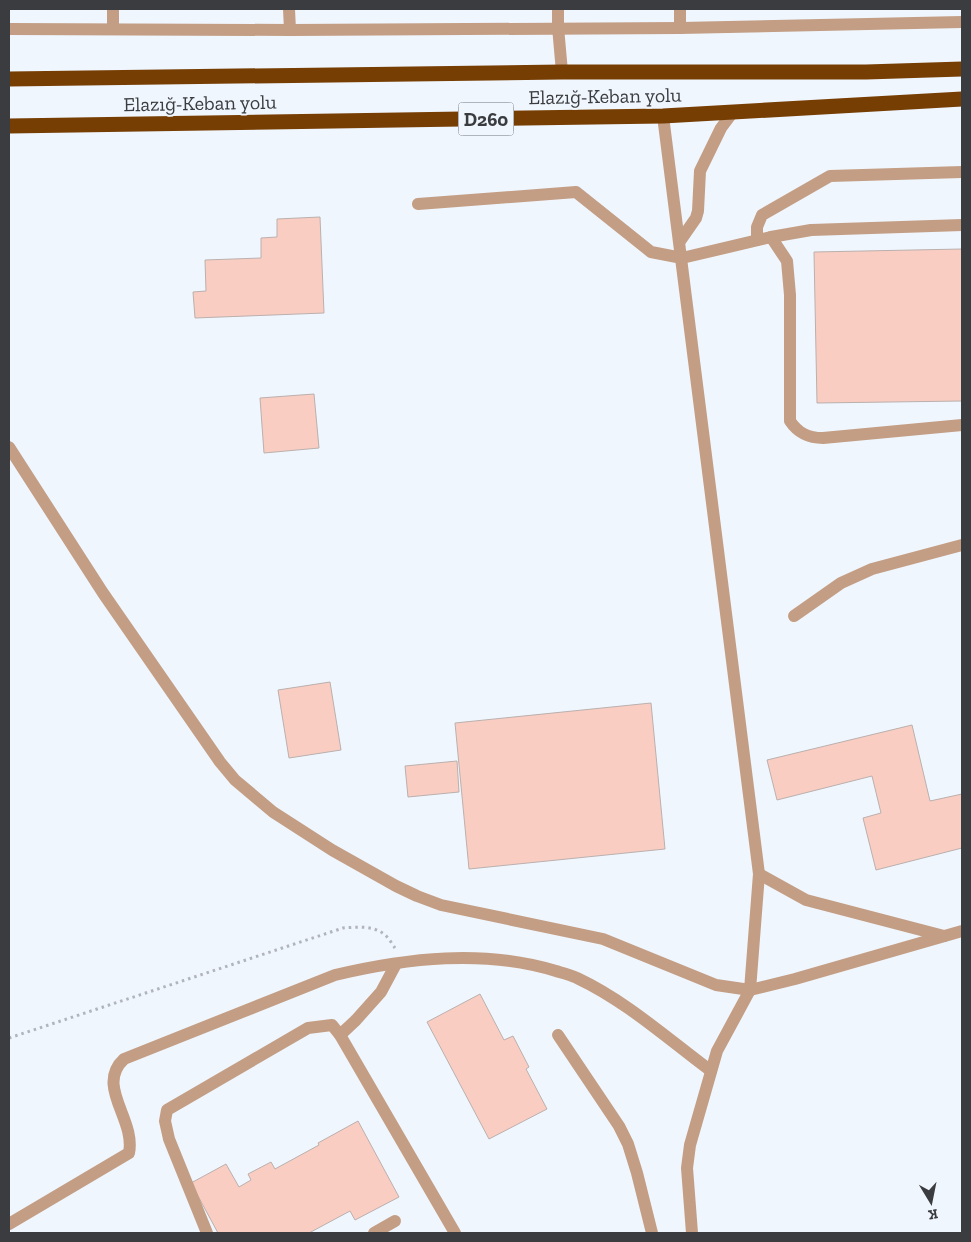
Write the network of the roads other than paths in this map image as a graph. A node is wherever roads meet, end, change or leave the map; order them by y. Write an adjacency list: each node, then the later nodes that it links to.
1 (113, 9): 9 (street)
2 (289, 9): 10 (street)
3 (558, 9): 6 (street)
4 (680, 9): 7 (street)
5 (962, 22): 7 (street)
6 (558, 28): 7 (street); 10 (street); 12 (street)
7 (680, 28)
8 (9, 29): 9 (street)
9 (113, 29): 10 (street)
10 (290, 30)
11 (962, 69): 12 (highway, Elazığ-Keban yolu / D260)
12 (562, 72): 13 (highway, Elazığ-Keban yolu / D260)
13 (9, 79)
14 (962, 99): 15 (highway, Elazığ-Keban yolu / D260)
15 (732, 112): 16 (highway, Elazığ-Keban yolu / D260); 23 (street)
16 (664, 116): 17 (highway, Elazığ-Keban yolu / D260); 23 (street)
17 (9, 126)
18 (962, 172): 22 (street)
19 (418, 204): 24 (street)
20 (962, 225): 21 (street)
21 (772, 237): 22 (street); 25 (street)
22 (757, 240): 24 (street)
23 (680, 241): 24 (street)
24 (682, 258): 29 (street)
25 (962, 424)
26 (9, 447): 33 (street)
27 (962, 545): 28 (street)
28 (794, 616)
29 (759, 874): 31 (street); 33 (street)
30 (962, 931): 31 (street)
31 (944, 936): 33 (street)
32 (401, 963): 34 (street); 36 (street); 38 (street)
33 (750, 990): 36 (street)
34 (340, 1035): 39 (street); 41 (street)
35 (558, 1035): 42 (street)
36 (711, 1070): 43 (street)
37 (395, 1221): 40 (street)
38 (9, 1224)
39 (207, 1233)
40 (374, 1233)
41 (456, 1233)
42 (652, 1233)
43 (692, 1233)

